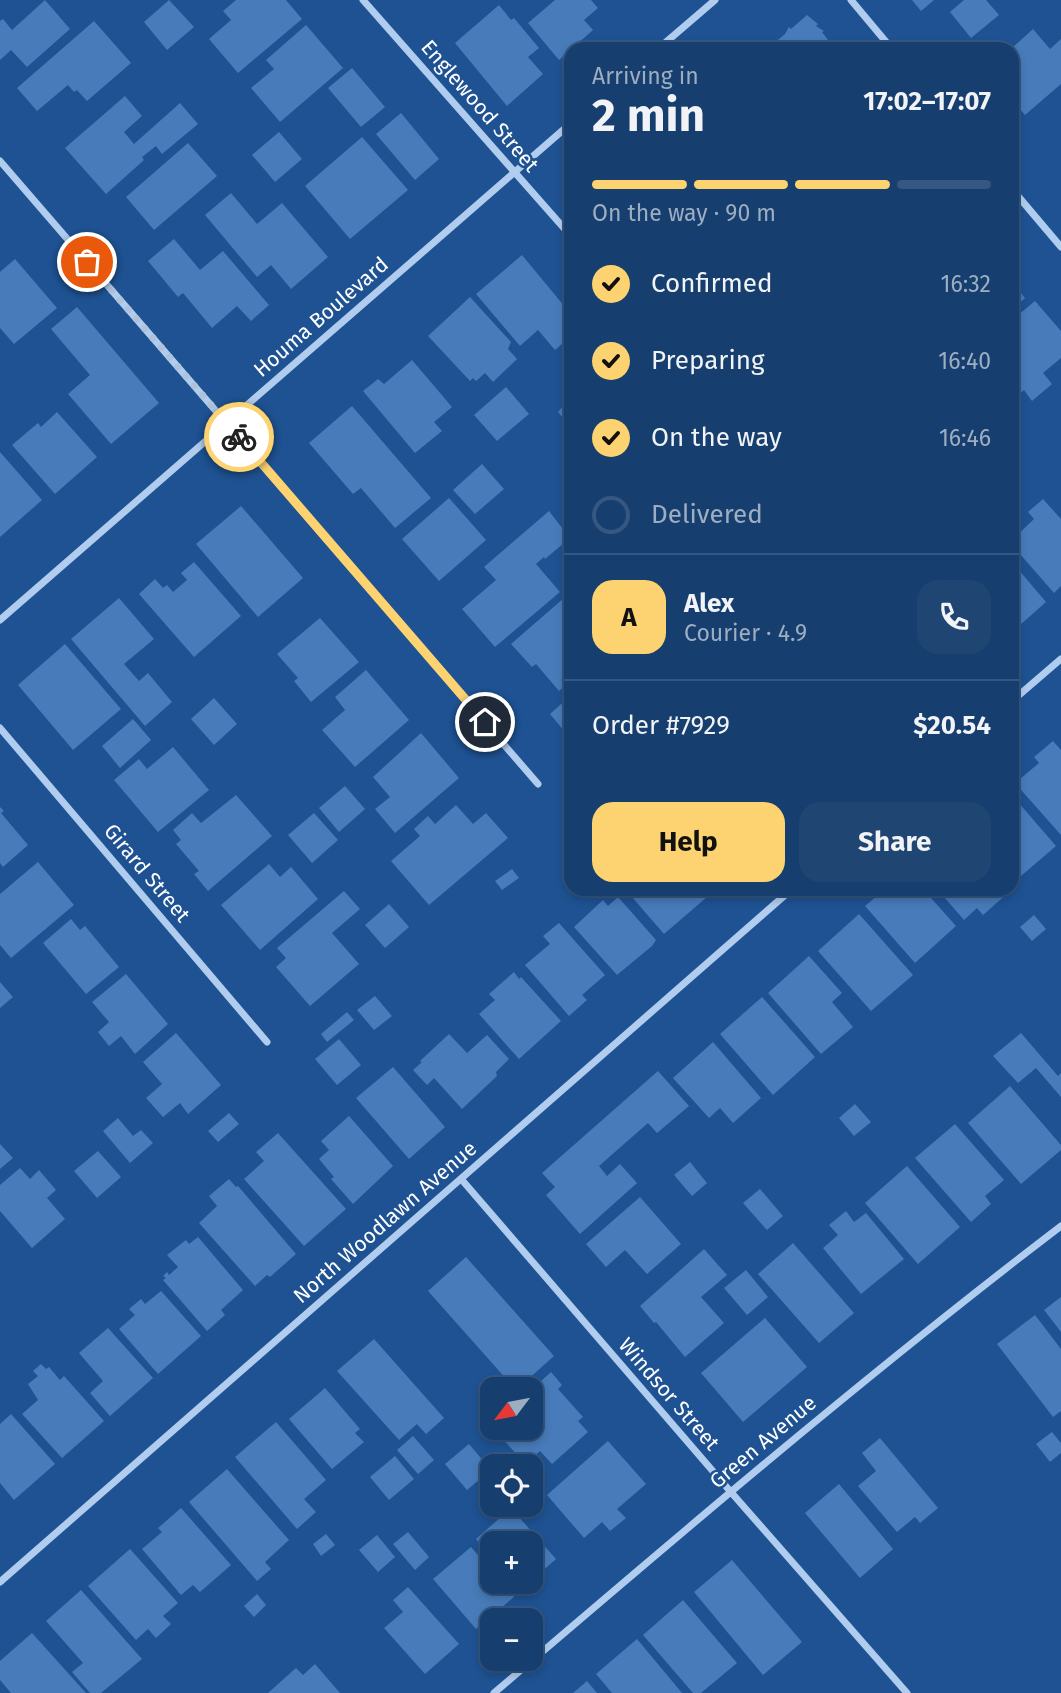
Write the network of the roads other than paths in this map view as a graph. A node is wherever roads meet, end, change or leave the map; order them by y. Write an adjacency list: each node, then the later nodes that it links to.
1 (363, 0): 8 (street, Englewood Street)
2 (715, 0): 4 (street)
3 (851, 0): 5 (street)
4 (666, 42)
5 (886, 42)
6 (564, 129): 8 (street, Houma Boulevard)
7 (0, 161): 12 (street)
8 (515, 172): 10 (street, Englewood Street); 12 (street, Houma Boulevard)
9 (1019, 197): 11 (street)
10 (564, 228)
11 (1061, 247)
12 (226, 422): 13 (street, Houma Boulevard); 17 (street)
13 (0, 620)
14 (1061, 659): 15 (street)
15 (1019, 695)
16 (0, 728): 19 (street, Girard Street)
17 (538, 784)
18 (784, 896): 20 (street, North Woodlawn Avenue)
19 (267, 1042)
20 (462, 1180): 22 (street, Windsor Street); 23 (street, North Woodlawn Avenue)
21 (1061, 1226): 22 (street, Green Avenue)
22 (730, 1492): 24 (street, Green Avenue); 25 (street, Windsor Street)
23 (0, 1582)
24 (494, 1693)
25 (907, 1693)

